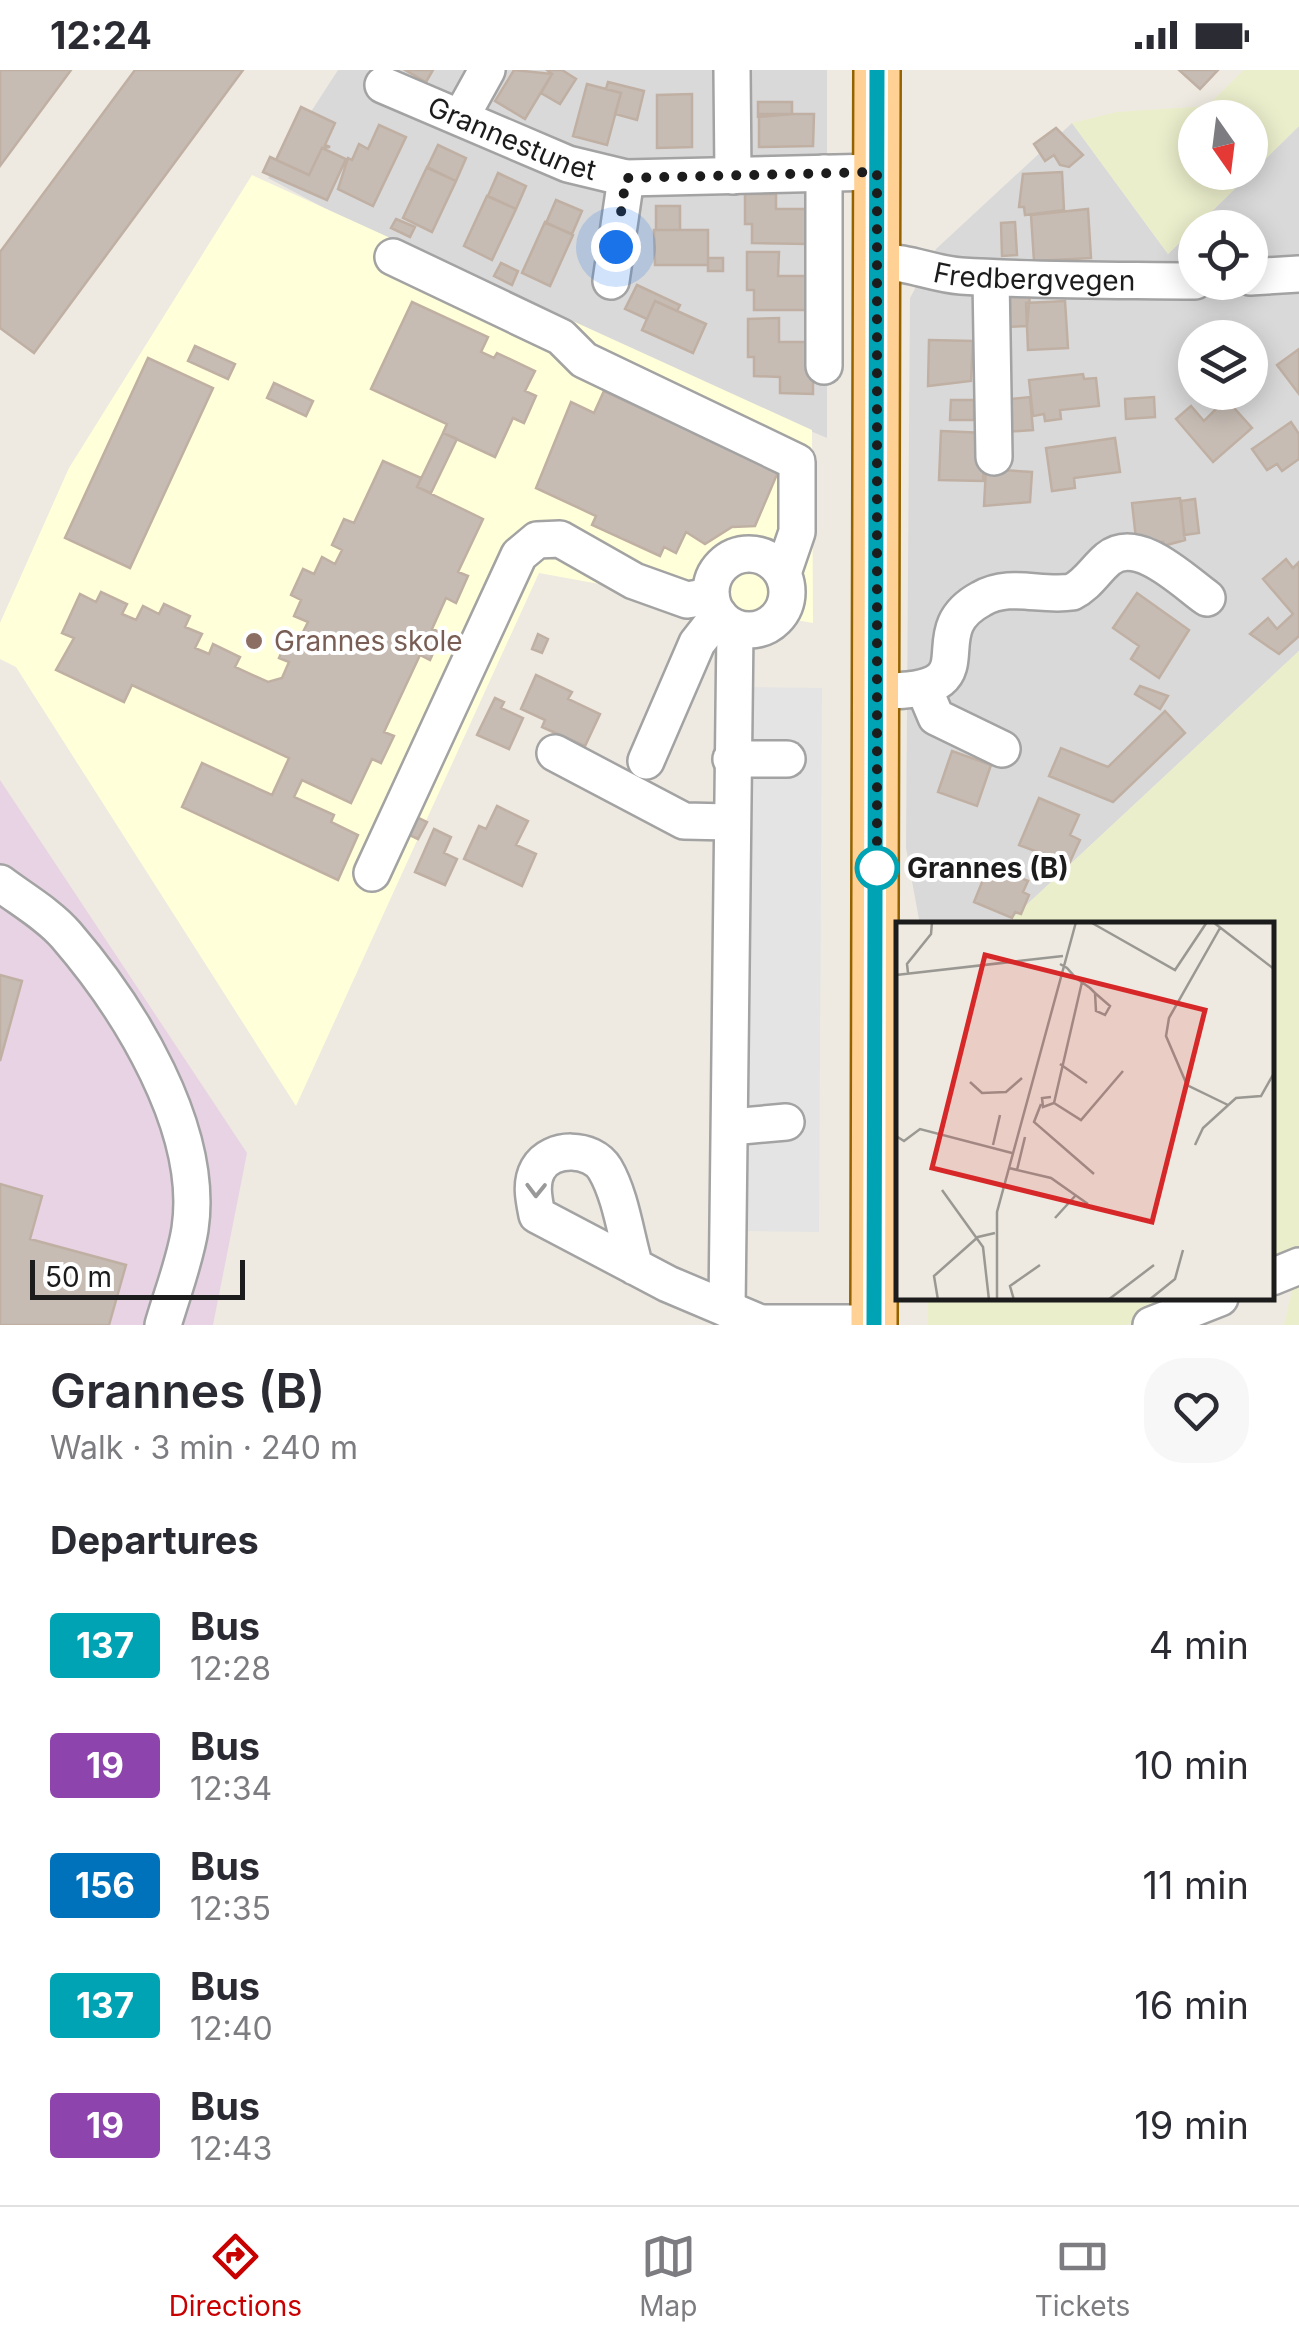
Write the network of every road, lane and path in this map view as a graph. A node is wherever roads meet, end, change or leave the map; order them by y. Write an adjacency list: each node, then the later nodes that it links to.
1 (487, 70): 5 (street)
2 (732, 70): 8 (street)
3 (877, 70): 6 (main road)
4 (383, 84): 5 (street, Grannestunet)
5 (461, 117): 9 (street, Grannestunet)
6 (877, 172): 7 (street, Grannestunet); 11 (main road)
7 (824, 173): 8 (street, Grannestunet); 17 (street)
8 (733, 176): 9 (street, Grannestunet)
9 (626, 178): 16 (street)
10 (393, 257): 19 (street)
11 (878, 262): 14 (street, Fredbergvegen); 22 (main road)
12 (1299, 274): 13 (street)
13 (1268, 276)
14 (992, 278): 15 (street, Fredbergvegen); 18 (street)
15 (1178, 280)
16 (611, 281)
17 (824, 366)
18 (994, 457)
19 (783, 573): 21 (street); 21 (street)
20 (1207, 598): 23 (street)
21 (722, 613): 26 (street); 28 (street); 30 (street)
22 (877, 691): 23 (street); 40 (main road)
23 (925, 691): 24 (street)
24 (1002, 749)
25 (554, 753): 29 (street)
26 (731, 758): 27 (street); 29 (street)
27 (787, 759)
28 (646, 761)
29 (730, 822): 33 (street)
30 (372, 873)
31 (0, 883): 41 (street)
32 (786, 1122): 33 (street)
33 (730, 1127): 38 (street)
34 (1299, 1266): 36 (street)
35 (635, 1267): 38 (street)
36 (1274, 1276)
37 (1215, 1300): 42 (street)
38 (727, 1309): 39 (street)
39 (764, 1324): 40 (street)
40 (874, 1324)
41 (163, 1325)
42 (1151, 1325)

